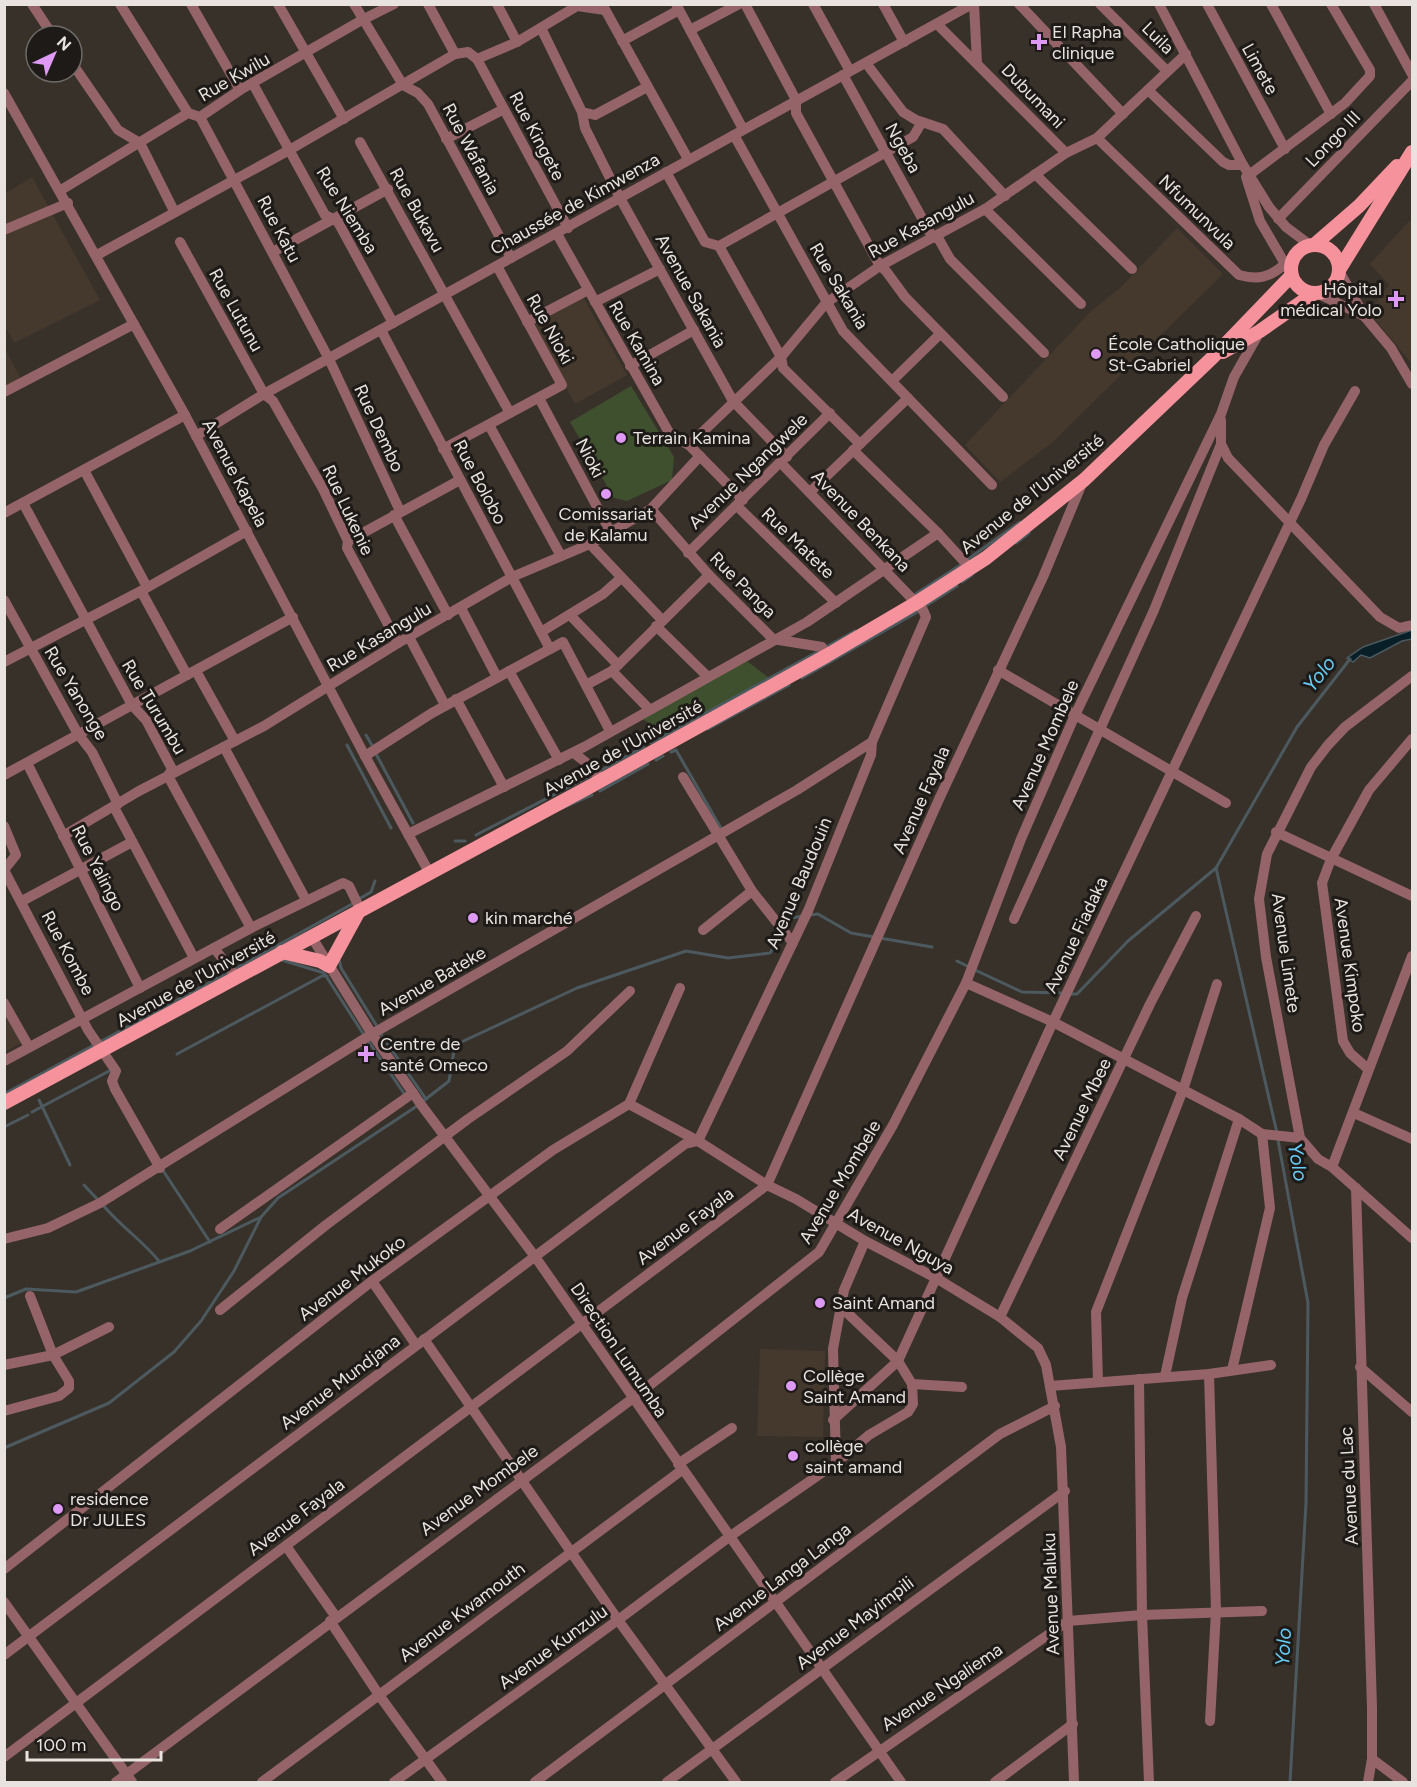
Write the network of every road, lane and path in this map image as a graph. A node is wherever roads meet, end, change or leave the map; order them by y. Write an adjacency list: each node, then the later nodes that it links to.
1 (32, 4): 25 (street)
2 (120, 4): 52 (street)
3 (192, 4): 46 (street)
4 (278, 4): 32 (street)
5 (354, 4): 24 (street, Rue Wafania)
6 (394, 4): 24 (street, Rue Kwilu)
7 (428, 4): 33 (street)
8 (497, 4): 30 (street)
9 (739, 4): 28 (street)
10 (745, 4): 49 (street)
11 (813, 4): 39 (street, Ngeba)
12 (883, 4): 31 (street)
13 (973, 4): 26 (street, Chaussée de Kimwenza); 37 (street)
14 (1019, 4): 53 (street)
15 (1100, 4): 38 (street, Luila)
16 (1159, 4): 34 (street)
17 (1207, 4): 64 (street, Limete)
18 (1271, 4): 54 (street)
19 (1331, 4): 54 (street)
20 (1374, 4): 40 (street)
21 (577, 5): 22 (street); 27 (street)
22 (604, 7): 29 (street)
23 (678, 7): 28 (street, Rue Sakania); 29 (street)
24 (362, 20): 32 (street, Rue Kwilu); 44 (street, Rue Wafania)
25 (45, 24)
26 (938, 24): 31 (street, Chaussée de Kimwenza); 37 (street, Dubumani)
27 (541, 28): 30 (street); 51 (street, Avenue Sakania)
28 (690, 30): 58 (street, Rue Sakania)
29 (622, 41): 45 (street)
30 (517, 42): 35 (street)
31 (904, 42): 36 (street, Chaussée de Kimwenza)
32 (307, 54): 43 (street, Rue Kwilu); 56 (street)
33 (455, 54): 35 (street); 44 (street)
34 (1186, 54): 38 (street, Rue Kasangulu); 69 (street)
35 (477, 59): 50 (street, Rue Kingete)
36 (866, 63): 39 (street, Chaussée de Kimwenza); 57 (street)
37 (977, 63): 67 (street, Dubumani)
38 (1167, 71): 47 (street, Rue Kasangulu)
39 (847, 73): 49 (street, Chaussée de Kimwenza); 66 (street, Ngeba)
40 (1413, 74)
41 (84, 80): 62 (street)
42 (1413, 81): 83 (street, Longo III)
43 (254, 84): 46 (street, Rue Kwilu); 63 (street, Rue Niemba)
44 (403, 85): 56 (street); 60 (street, Rue Wafania)
45 (647, 87): 51 (street); 68 (street)
46 (240, 90): 55 (street, Rue Kwilu)
47 (1148, 90): 53 (street, Rue Kasangulu); 69 (street)
48 (4, 93): 75 (street, Avenue Kapela)
49 (796, 100): 58 (street, Chaussée de Kimwenza); 73 (street)
50 (504, 109): 60 (street); 84 (street, Rue Kingete)
51 (582, 112): 77 (street, Avenue Sakania)
52 (188, 113): 55 (street, Rue Kwilu); 62 (street, Rue Kwilu)
53 (1123, 114): 59 (street, Rue Kasangulu)
54 (1331, 114): 64 (street)
55 (200, 117): 72 (street, Rue Katu)
56 (344, 119): 63 (street)
57 (922, 123): 66 (street); 76 (street)
58 (739, 132): 68 (street, Chaussée de Kimwenza); 81 (street, Rue Sakania)
59 (1097, 138): 67 (street, Rue Kasangulu); 99 (street, Nfumunvula)
60 (446, 139): 93 (street, Rue Wafania)
61 (360, 142): 74 (street, Rue Bukavu)
62 (140, 144): 75 (street, Rue Kwilu); 80 (street)
63 (291, 149): 72 (street); 82 (street, Rue Niemba)
64 (1285, 149): 69 (street)
65 (1413, 151): 89 (main road); 98 (main road)
66 (886, 152): 73 (street); 87 (street, Ngeba)
67 (1066, 153): 71 (street, Rue Kasangulu)
68 (688, 159): 70 (street, Chaussée de Kimwenza)
69 (1246, 170): 83 (street); 99 (street)
70 (666, 172): 77 (street, Chaussée de Kimwenza); 90 (street)
71 (1035, 174): 76 (street, Rue Kasangulu); 97 (street)
72 (233, 179): 80 (street); 91 (street, Rue Katu)
73 (836, 183): 81 (street); 95 (street)
74 (388, 189): 82 (street); 102 (street, Rue Bukavu)
75 (61, 190): 78 (street, Avenue Kapela)
76 (1005, 196): 79 (street, Rue Kasangulu)
77 (620, 198): 84 (street, Chaussée de Kimwenza); 96 (street, Avenue Sakania)
78 (68, 204): 85 (street); 92 (street, Avenue Kapela)
79 (986, 209): 87 (street, Rue Kasangulu); 105 (street)
80 (174, 211): 92 (street)
81 (779, 213): 90 (street); 104 (street, Rue Sakania)
82 (333, 218): 91 (street); 108 (street, Rue Niemba)
83 (1278, 219): 89 (street)
84 (568, 228): 86 (street, Chaussée de Kimwenza)
85 (5, 229)
86 (557, 234): 93 (street, Chaussée de Kimwenza); 100 (street, Rue Kamina)
87 (935, 237): 95 (street, Rue Kasangulu); 114 (street, Ngeba)
88 (180, 242): 123 (street, Rue Lutunu)
89 (1312, 245): 98 (main road); 99 (main road)
90 (719, 246): 115 (street)
91 (273, 252): 117 (street, Rue Katu)
92 (97, 255): 109 (street, Avenue Kapela)
93 (512, 258): 94 (street, Chaussée de Kimwenza)
94 (497, 266): 102 (street, Chaussée de Kimwenza); 107 (street, Rue Nioki)
95 (880, 266): 104 (street, Rue Kasangulu); 113 (street)
96 (660, 269): 103 (street); 111 (street, Avenue Sakania)
97 (1132, 269)
98 (1339, 270): 101 (main road); 106 (street)
99 (1289, 271): 101 (main road); 116 (main road, Avenue de l’Université)
100 (588, 290): 103 (street, Rue Kamina); 107 (street)
101 (1316, 294): 106 (street); 112 (main road, Avenue de l’Université)
102 (444, 295): 108 (street, Chaussée de Kimwenza); 128 (street, Rue Bukavu)
103 (595, 302): 118 (street, Rue Kamina)
104 (826, 303): 115 (street, Rue Kasangulu); 119 (street, Rue Sakania)
105 (1081, 304)
106 (1365, 316): 120 (street)
107 (527, 321): 125 (street, Rue Nioki)
108 (393, 323): 110 (street, Chaussée de Kimwenza)
109 (134, 324): 122 (street); 131 (street, Avenue Kapela)
110 (381, 330): 117 (street, Chaussée de Kimwenza); 137 (street, Rue Bolobo)
111 (694, 330): 118 (street); 127 (street, Avenue Sakania)
112 (1260, 331): 116 (main road, Avenue de l’Université); 130 (street, Avenue Mombele)
113 (940, 334): 119 (street); 124 (street)
114 (1044, 353)
115 (780, 357): 127 (street, Rue Kasangulu); 129 (street)
116 (1214, 357): 142 (main road, Avenue de l’Université)
117 (329, 358): 123 (street, Chaussée de Kimwenza); 149 (street, Rue Dembo)
118 (630, 366): 135 (street, Rue Kamina)
119 (892, 381): 126 (street, Rue Sakania)
120 (1413, 384)
121 (1355, 391): 150 (street, Avenue Fiadaka)
122 (4, 392)
123 (264, 394): 133 (street, Chaussée de Kimwenza); 154 (street, Rue Lukenie)
124 (1003, 397)
125 (539, 398): 128 (street); 152 (street, Nioki)
126 (908, 398): 136 (street); 143 (street, Rue Sakania)
127 (733, 401): 135 (street, Rue Kasangulu); 139 (street, Avenue Sakania)
128 (510, 413): 132 (street)
129 (830, 413): 136 (street); 139 (street, Avenue Ngangwele)
130 (1221, 414): 134 (street); 194 (street, Avenue Mombele)
131 (185, 415): 133 (street, Avenue Kapela); 140 (street)
132 (489, 425): 137 (street); 157 (street)
133 (196, 436): 151 (street, Avenue Kapela)
134 (1221, 444): 150 (street); 195 (street)
135 (689, 445): 138 (street, Rue Kamina)
136 (857, 447): 144 (street); 153 (street)
137 (443, 449): 141 (street, Rue Bolobo)
138 (700, 456): 146 (street, Rue Matete); 147 (street, Rue Kasangulu)
139 (784, 460): 144 (street, Avenue Benkana); 146 (street, Avenue Ngangwele)
140 (84, 470): 145 (street); 163 (street)
141 (460, 480): 149 (street); 161 (street, Rue Bolobo)
142 (1084, 480): 158 (main road, Avenue de l’Université); 182 (street, Avenue Fayala)
143 (992, 485)
144 (810, 492): 159 (street, Avenue Benkana)
145 (23, 503): 148 (street); 171 (street, Rue Turumbu)
146 (740, 503): 156 (street, Avenue Ngangwele); 165 (street, Rue Matete)
147 (651, 509): 152 (street, Rue Kasangulu); 156 (street, Rue Panga)
148 (4, 513)
149 (397, 513): 154 (street); 168 (street, Rue Dembo)
150 (1291, 521): 173 (street); 206 (street, Avenue Fiadaka)
151 (247, 531): 163 (street); 170 (street, Avenue Kapela)
152 (611, 532): 155 (street, Rue Kasangulu)
153 (938, 533): 158 (street); 159 (street)
154 (348, 541): 176 (street, Rue Lukenie)
155 (590, 544): 157 (street, Rue Kasangulu); 162 (street)
156 (688, 552): 160 (street, Rue Panga)
157 (561, 556): 161 (street, Rue Kasangulu)
158 (970, 568): 166 (main road, Avenue de l’Université)
159 (886, 569): 165 (street); 166 (street, Avenue Benkana)
160 (709, 575): 172 (street); 175 (street, Rue Panga)
161 (513, 577): 167 (street, Rue Kasangulu); 174 (street, Rue Bolobo)
162 (621, 578): 169 (street); 172 (street)
163 (144, 589): 171 (street); 184 (street)
164 (4, 600): 177 (street, Rue Yanonge)
165 (836, 603): 175 (street)
166 (916, 603): 179 (main road, Avenue de l’Université); 200 (street, Avenue Baudouin)
167 (461, 608): 168 (street, Rue Kasangulu); 185 (street)
168 (448, 615): 176 (street, Rue Kasangulu)
169 (570, 615): 174 (street); 181 (street)
170 (294, 617): 184 (street); 189 (street, Avenue Kapela)
171 (85, 621): 177 (street); 191 (street, Rue Turumbu)
172 (659, 623): 181 (street); 186 (street)
173 (1413, 625)
174 (541, 632): 178 (street, Rue Bolobo)
175 (773, 639): 179 (street, Rue Panga); 186 (street)
176 (404, 640): 189 (street, Rue Kasangulu); 192 (street, Rue Lukenie)
177 (30, 648): 180 (street); 197 (street, Rue Yanonge)
178 (550, 649): 183 (street); 188 (street)
179 (826, 656): 210 (main road, Avenue de l’Université)
180 (4, 662)
181 (615, 668): 188 (street); 193 (street)
182 (998, 670): 194 (street); 268 (street, Avenue Fayala)
183 (510, 671): 185 (street); 204 (street)
184 (192, 673): 191 (street); 199 (street)
185 (497, 676): 190 (street)
186 (707, 676): 193 (street)
187 (1413, 676): 215 (street, Avenue Limete)
188 (586, 685): 196 (street)
189 (328, 686): 199 (street, Rue Kasangulu); 203 (street, Avenue Kapela)
190 (456, 699): 192 (street); 211 (street)
191 (132, 705): 197 (street); 208 (street, Rue Turumbu)
192 (445, 705): 203 (street)
193 (650, 708): 196 (street)
194 (1075, 715): 195 (street); 241 (street, Avenue Mombele)
195 (1101, 729): 206 (street); 230 (street)
196 (610, 731): 202 (street)
197 (78, 734): 205 (street); 213 (street, Rue Yanonge)
198 (1413, 739): 220 (street, Avenue Kimpoko)
199 (235, 741): 201 (street, Rue Kasangulu)
200 (872, 742): 217 (street, Avenue Bateke); 233 (street, Avenue Baudouin)
201 (224, 747): 208 (street, Rue Kasangulu); 226 (street)
202 (574, 753): 204 (street); 210 (street)
203 (365, 756): 216 (street, Avenue Kapela)
204 (559, 760): 211 (street)
205 (27, 763): 207 (street); 218 (street, Rue Yalingo)
206 (1171, 771): 212 (street); 248 (street, Avenue Fiadaka)
207 (4, 776)
208 (168, 776): 213 (street, Rue Kasangulu); 231 (street, Rue Turumbu)
209 (683, 777): 217 (street)
210 (600, 781): 223 (main road, Avenue de l’Université)
211 (504, 787): 216 (street)
212 (1226, 803)
213 (116, 806): 218 (street, Rue Kasangulu); 219 (street, Rue Yanonge)
214 (4, 826): 221 (street)
215 (1276, 832): 220 (street); 263 (street, Avenue Limete)
216 (408, 834): 223 (street, Avenue Kapela)
217 (719, 835): 224 (street); 249 (street, Avenue Bateke)
218 (63, 836): 222 (street, Rue Yalingo)
219 (132, 842): 222 (street); 238 (street, Rue Yanonge)
220 (1331, 859): 225 (street); 254 (street, Avenue Kimpoko)
221 (4, 870): 227 (street, Rue Kombe)
222 (81, 870): 227 (street); 243 (street, Rue Yalingo)
223 (429, 872): 228 (main road, Avenue de l’Université)
224 (752, 891): 232 (street); 233 (street)
225 (1413, 896)
226 (306, 900): 228 (street); 231 (street)
227 (22, 901): 247 (street, Rue Kombe)
228 (360, 909): 234 (main road, Avenue de l’Université); 239 (main road)
229 (1196, 916): 252 (street, Avenue Mbee)
230 (1014, 920)
231 (251, 928): 235 (street)
232 (703, 930)
233 (787, 935): 265 (street, Avenue Baudouin)
234 (311, 936): 236 (main road, Avenue de l’Université); 239 (street, Direction Lumumba)
235 (214, 948): 238 (street); 240 (street)
236 (282, 952): 239 (main road); 240 (main road, Avenue de l’Université)
237 (1413, 956): 254 (street)
238 (194, 958): 243 (street)
239 (329, 966): 249 (street, Direction Lumumba)
240 (236, 976): 251 (main road, Avenue de l’Université)
241 (966, 983): 248 (street); 271 (street, Avenue Mombele)
242 (1217, 984): 255 (street)
243 (140, 988): 247 (street)
244 (680, 988): 258 (street)
245 (630, 991): 262 (street)
246 (4, 1003): 250 (street)
247 (84, 1018): 250 (street); 251 (street, Rue Kombe)
248 (1053, 1022): 252 (street); 277 (street, Avenue Fiadaka)
249 (372, 1034): 256 (street, Direction Lumumba); 267 (street, Avenue Bateke)
250 (28, 1047): 253 (street)
251 (102, 1052): 257 (main road, Avenue de l’Université); 267 (street, Rue Kombe)
252 (1124, 1059): 255 (street); 282 (street, Avenue Mbee)
253 (4, 1061)
254 (1368, 1069): 259 (street)
255 (1183, 1090): 260 (street); 295 (street)
256 (417, 1098): 262 (street, Direction Lumumba); 272 (street)
257 (4, 1102)
258 (629, 1104): 265 (street, Avenue Nguya); 270 (street, Avenue Mukoko)
259 (1354, 1113): 264 (street); 266 (street)
260 (1239, 1119): 261 (street); 293 (street)
261 (1267, 1135): 263 (street); 291 (street)
262 (446, 1137): 270 (street, Direction Lumumba); 281 (street)
263 (1300, 1138): 266 (street)
264 (1413, 1139)
265 (698, 1141): 268 (street, Avenue Nguya); 276 (street, Avenue Mundjana)
266 (1332, 1167): 269 (street)
267 (160, 1168): 274 (street, Avenue Bateke)
268 (766, 1185): 271 (street, Avenue Nguya); 283 (street, Avenue Fayala)
269 (1356, 1188): 273 (street); 290 (street, Avenue du Lac)
270 (489, 1196): 276 (street, Direction Lumumba); 278 (street, Avenue Mukoko)
271 (835, 1224): 275 (street, Avenue Nguya); 299 (street, Avenue Mombele)
272 (220, 1229)
273 (1413, 1238)
274 (4, 1239)
275 (865, 1241): 277 (street, Avenue Nguya); 280 (street)
276 (536, 1258): 283 (street, Direction Lumumba); 285 (street, Avenue Mundjana)
277 (936, 1278): 282 (street, Avenue Nguya); 287 (street, Avenue Fiadaka)
278 (372, 1281): 285 (street); 313 (street, Avenue Mukoko)
279 (30, 1296): 286 (street)
280 (840, 1306): 287 (street); 304 (street)
281 (220, 1310)
282 (1000, 1317): 297 (street, Avenue Nguya)
283 (580, 1323): 299 (street, Direction Lumumba); 300 (street, Avenue Fayala)
284 (109, 1327): 286 (street)
285 (420, 1342): 300 (street); 322 (street, Avenue Mundjana)
286 (53, 1355): 288 (street); 302 (street)
287 (898, 1361): 296 (street); 304 (street, Avenue Fiadaka)
288 (4, 1365)
289 (1271, 1365): 291 (street)
290 (1360, 1367): 303 (street); 334 (street, Avenue du Lac)
291 (1232, 1370): 292 (street)
292 (1209, 1374): 293 (street); 316 (street)
293 (1166, 1376): 294 (street)
294 (1139, 1379): 295 (street); 318 (street)
295 (1098, 1382): 297 (street)
296 (912, 1384): 298 (street); 306 (street, Avenue Kunzulu)
297 (1050, 1386): 301 (street, Avenue Nguya)
298 (962, 1387)
299 (632, 1399): 307 (street, Direction Lumumba); 308 (street, Avenue Mombele)
300 (471, 1405): 308 (street); 311 (street, Avenue Fayala)
301 (1055, 1406): 309 (street, Avenue Maluku); 315 (street, Avenue Langa Langa)
302 (4, 1411)
303 (1413, 1412)
304 (833, 1420): 306 (street)
305 (732, 1428): 307 (street, Avenue Kwamouth)
306 (836, 1463): 310 (street, Avenue Kunzulu)
307 (680, 1467): 310 (street, Direction Lumumba); 312 (street, Avenue Kwamouth)
308 (522, 1479): 312 (street); 319 (street, Avenue Mombele)
309 (1065, 1491): 321 (street, Avenue Maluku); 324 (street, Avenue Mayimpili)
310 (729, 1536): 315 (street, Direction Lumumba); 320 (street, Avenue Kunzulu)
311 (286, 1546): 319 (street); 327 (street, Avenue Fayala)
312 (571, 1551): 320 (street); 326 (street, Avenue Kwamouth)
313 (4, 1569)
314 (4, 1602): 322 (street)
315 (774, 1602): 324 (street, Direction Lumumba); 325 (street, Avenue Langa Langa)
316 (1216, 1611): 317 (street); 318 (street); 328 (street)
317 (1262, 1611)
318 (1142, 1615): 321 (street); 347 (street)
319 (333, 1619): 326 (street); 335 (street, Avenue Mombele)
320 (618, 1620): 325 (street); 333 (street, Avenue Kunzulu)
321 (1068, 1621): 329 (street, Avenue Maluku); 331 (street, Avenue Ngaliema)
322 (28, 1636): 323 (street, Avenue Mundjana); 327 (street)
323 (4, 1654)
324 (822, 1669): 330 (street, Avenue Mayimpili); 331 (street, Direction Lumumba)
325 (667, 1685): 330 (street); 340 (street, Avenue Langa Langa)
326 (379, 1695): 333 (street); 337 (street, Avenue Kwamouth)
327 (77, 1702): 332 (street, Avenue Fayala); 335 (street)
328 (1210, 1721)
329 (1073, 1724): 345 (street); 346 (street, Avenue Maluku)
330 (712, 1749): 341 (street, Avenue Mayimpili); 342 (street)
331 (878, 1750): 343 (street, Avenue Ngaliema); 344 (street, Direction Lumumba)
332 (4, 1756)
333 (425, 1759): 338 (street, Avenue Kunzulu); 339 (street)
334 (1372, 1759): 348 (street, Avenue du Lac); 349 (street)
335 (129, 1778): 336 (street, Avenue Mombele)
336 (116, 1782)
337 (262, 1782)
338 (394, 1782)
339 (442, 1782)
340 (535, 1782)
341 (667, 1782)
342 (736, 1782)
343 (835, 1782)
344 (901, 1782)
345 (995, 1782)
346 (1074, 1782)
347 (1149, 1782)
348 (1368, 1782)
349 (1403, 1782)

